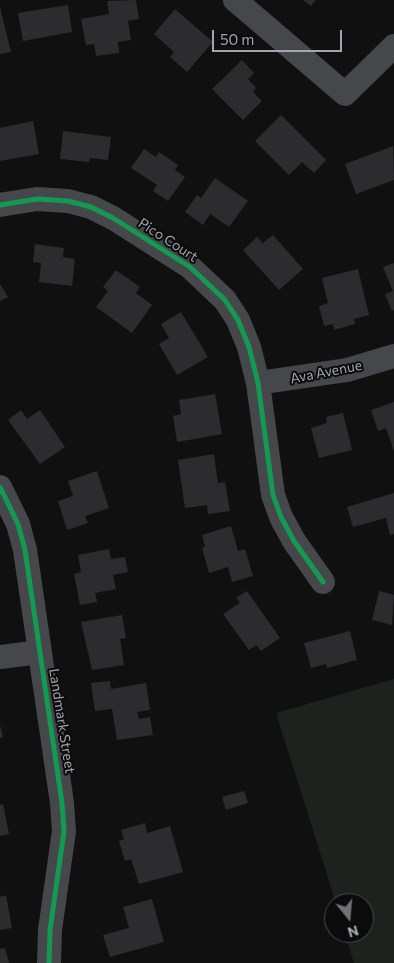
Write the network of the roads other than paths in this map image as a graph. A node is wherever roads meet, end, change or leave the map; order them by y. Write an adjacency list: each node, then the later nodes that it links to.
1 (235, 0): 2 (street)
2 (394, 46)
3 (0, 205): 5 (street, Pico Court)
4 (394, 356): 5 (street, Ava Avenue)
5 (258, 383): 7 (street, Pico Court)
6 (0, 487): 8 (street, Landmark Street)
7 (323, 582)
8 (40, 652): 9 (street); 10 (street, Landmark Street)
9 (0, 657)
10 (49, 963)

